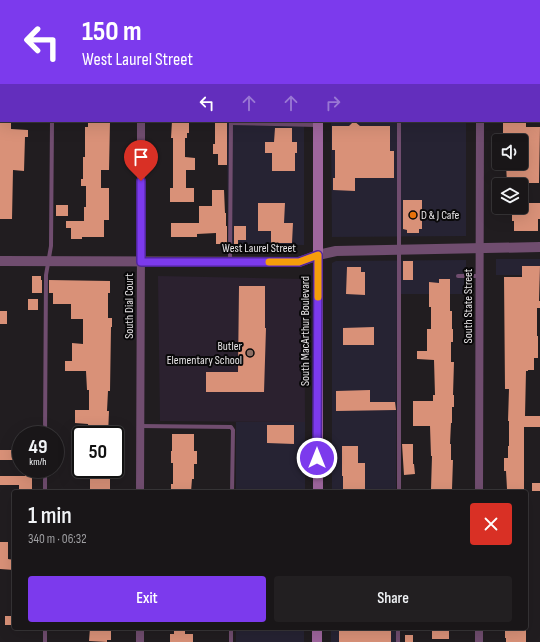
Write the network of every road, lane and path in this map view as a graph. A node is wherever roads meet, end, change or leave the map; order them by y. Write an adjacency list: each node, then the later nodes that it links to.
1 (52, 122): 13 (lane)
2 (141, 122): 14 (street, South Dial Court)
3 (231, 122): 6 (lane); 15 (lane)
4 (399, 122): 10 (lane)
5 (480, 122): 9 (street, South State Street)
6 (274, 123): 7 (lane)
7 (318, 123): 11 (main road, South MacArthur Boulevard)
8 (540, 247): 9 (street, West Laurel Street)
9 (480, 248): 10 (street, West Laurel Street); 17 (street, South State Street)
10 (399, 250): 11 (street, West Laurel Street); 25 (lane)
11 (318, 255): 15 (street, West Laurel Street); 24 (main road, South MacArthur Boulevard)
12 (0, 261): 13 (street, West Laurel Street)
13 (49, 261): 14 (street, West Laurel Street); 18 (lane)
14 (141, 262): 15 (street, West Laurel Street); 19 (street, South Dial Court)
15 (230, 262)
16 (458, 276): 17 (lane)
17 (480, 276): 26 (street, South State Street)
18 (45, 426)
19 (140, 426): 22 (street, South Dial Court); 23 (lane)
20 (45, 478): 21 (lane)
21 (45, 490)
22 (140, 490)
23 (232, 490)
24 (318, 490)
25 (399, 490)
26 (479, 490)
27 (45, 630): 33 (lane)
28 (140, 630): 34 (street)
29 (231, 630): 35 (lane)
30 (317, 630): 36 (main road)
31 (398, 630): 37 (lane)
32 (479, 630): 38 (street)
33 (45, 642)
34 (140, 642)
35 (231, 642)
36 (317, 642)
37 (398, 642)
38 (479, 642)

